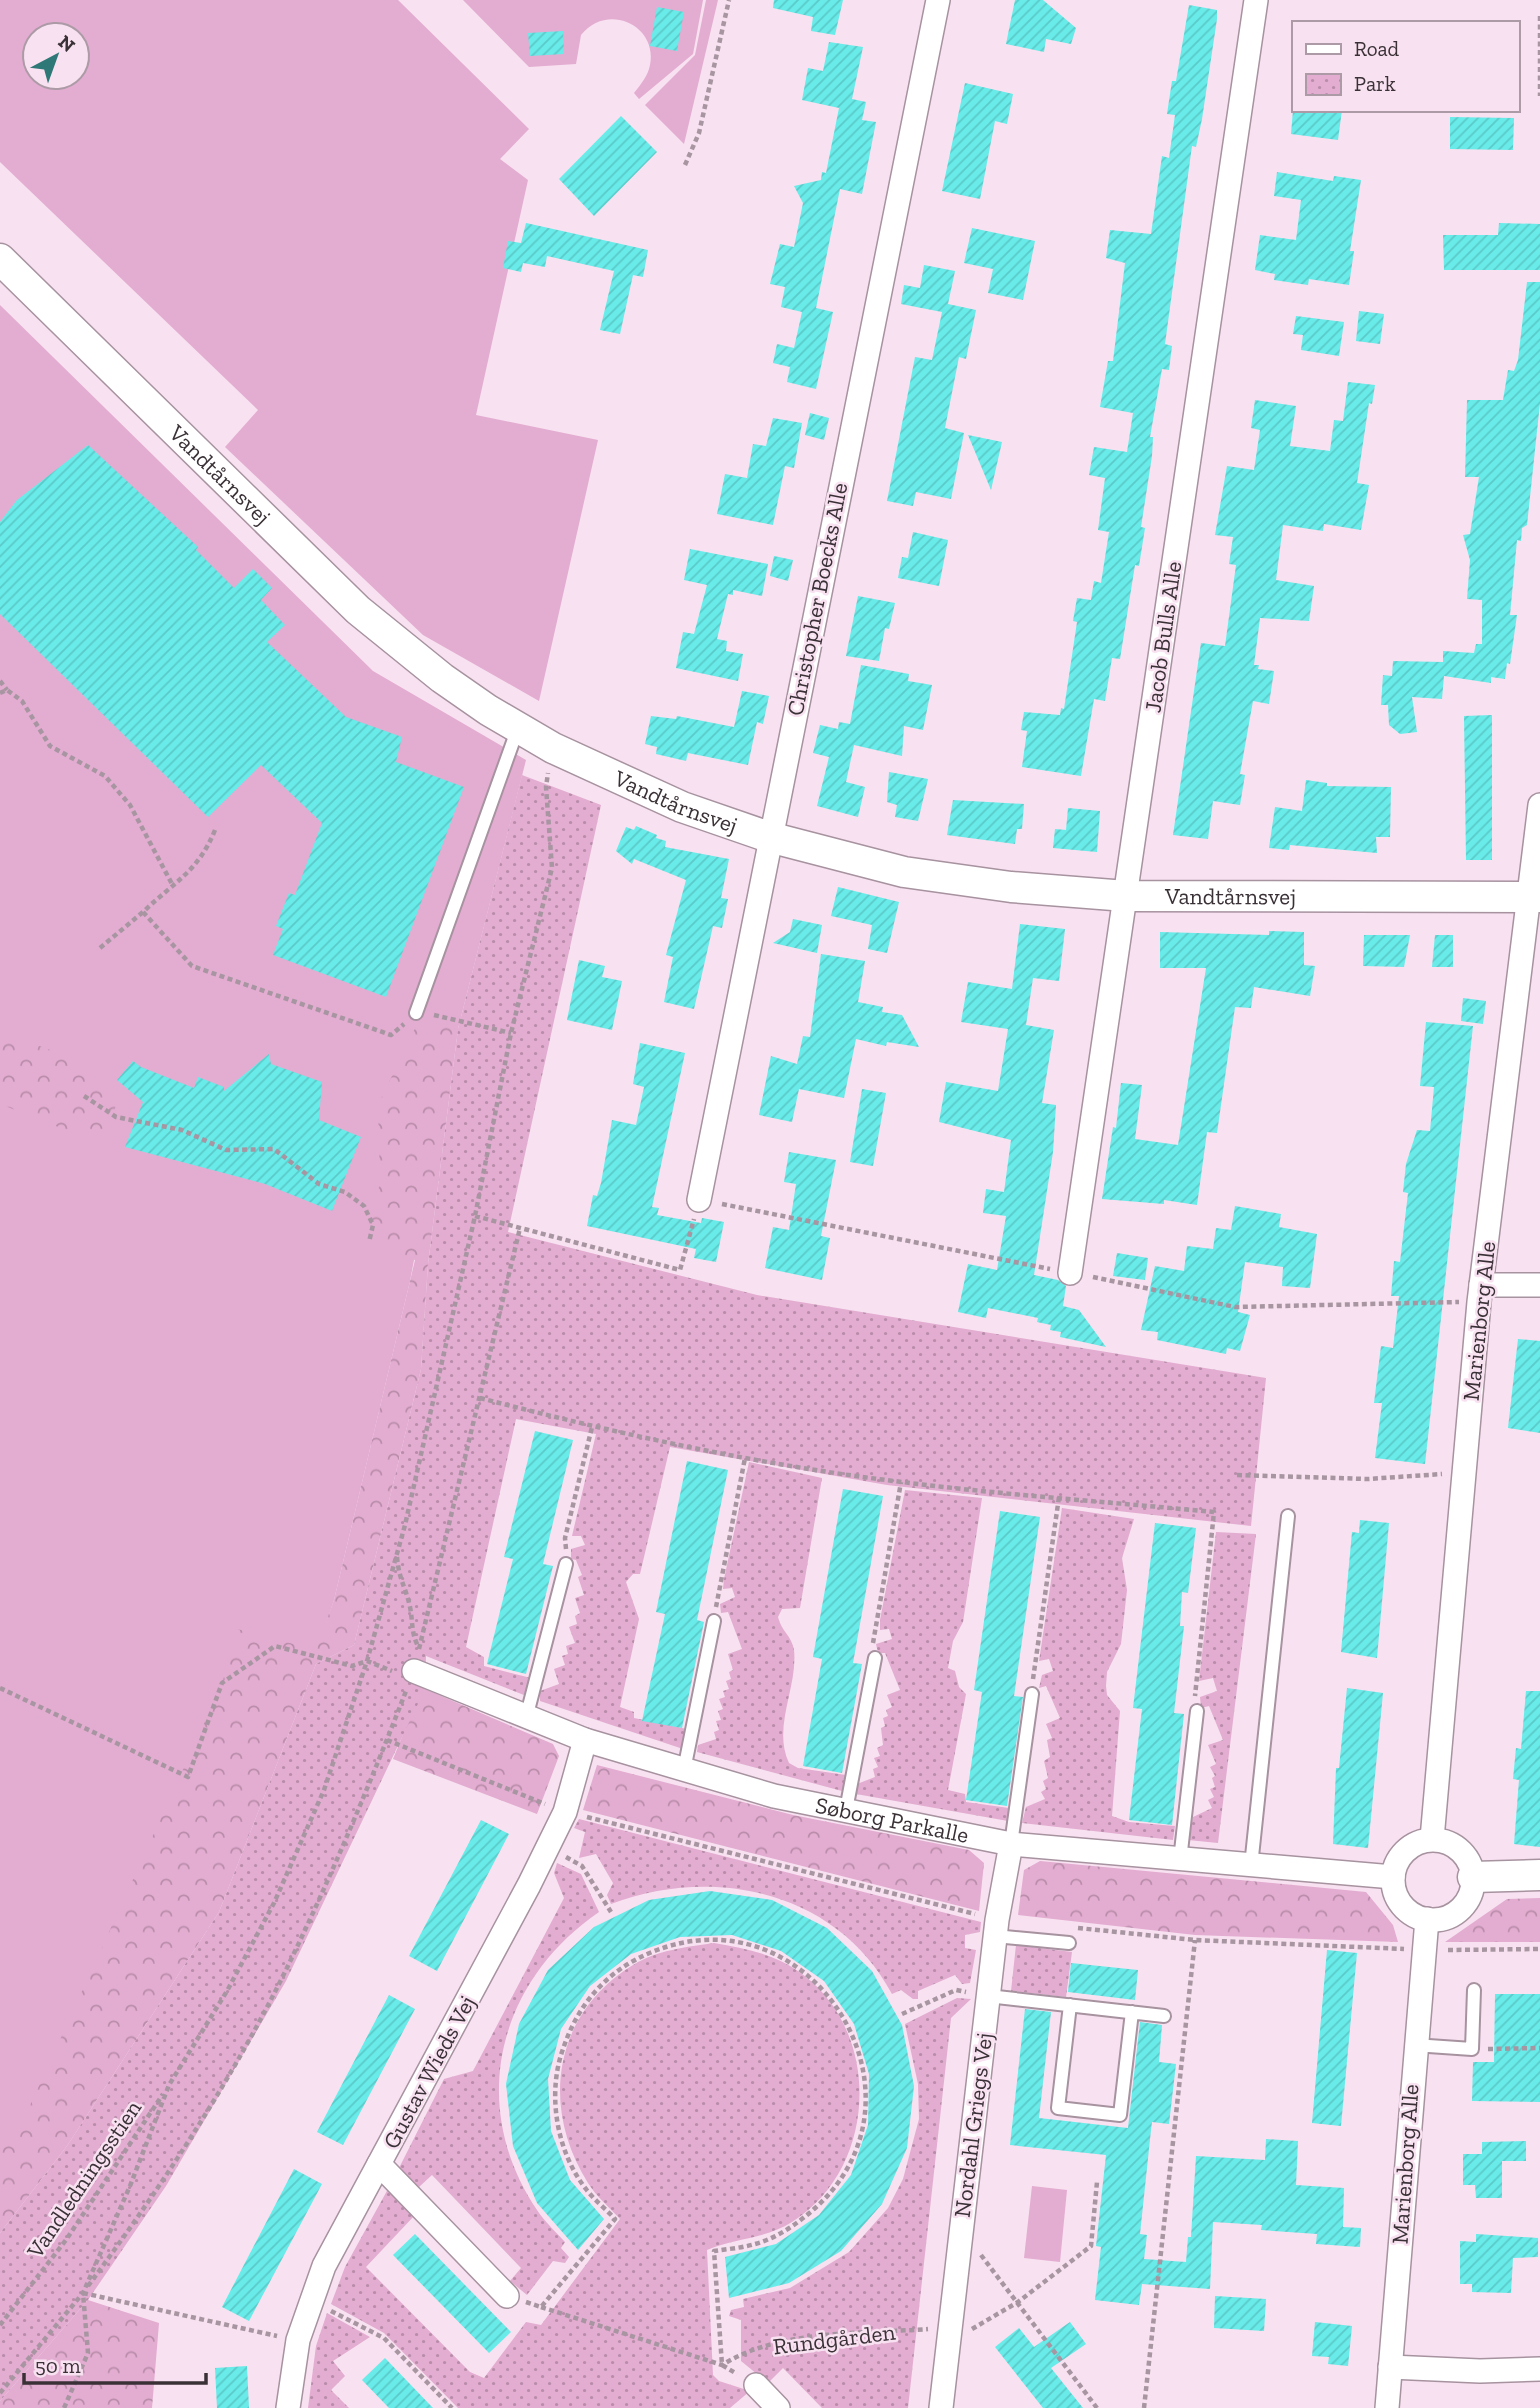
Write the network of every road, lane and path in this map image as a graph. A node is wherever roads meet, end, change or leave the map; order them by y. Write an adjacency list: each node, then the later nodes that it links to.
1 (729, 0): 6 (path)
2 (938, 0): 15 (street, Christopher Boecks Alle)
3 (1256, 0): 17 (street, Jacob Bulls Alle)
4 (1540, 16): 5 (path)
5 (1540, 96)
6 (685, 165)
7 (0, 259): 11 (street, Vandtårnsvej)
8 (0, 681): 9 (path)
9 (7, 691): 10 (path); 16 (path)
10 (0, 693)
11 (518, 728): 12 (street, Vandtårnsvej); 21 (lane)
12 (553, 748): 15 (street, Vandtårnsvej); 22 (path)
13 (1540, 805): 18 (street, Marienborg Alle)
14 (215, 830): 16 (path)
15 (769, 837): 17 (street, Vandtårnsvej); 24 (street, Christopher Boecks Alle)
16 (172, 884): 19 (path)
17 (1126, 896): 18 (street, Vandtårnsvej); 28 (street, Jacob Bulls Alle)
18 (1535, 897): 29 (street, Marienborg Alle)
19 (143, 912): 20 (path); 21 (path)
20 (100, 948)
21 (416, 1013): 22 (path)
22 (511, 1033): 25 (path)
23 (84, 1097): 27 (path)
24 (699, 1199): 26 (path)
25 (475, 1216): 26 (path); 39 (path)
26 (520, 1228): 31 (path)
27 (369, 1242)
28 (1070, 1273)
29 (1481, 1285): 30 (street); 34 (street, Marienborg Alle)
30 (1540, 1285)
31 (480, 1398): 32 (path); 42 (path)
32 (592, 1427): 33 (path); 40 (path)
33 (745, 1458): 36 (path); 41 (path)
34 (1464, 1473): 35 (path); 55 (street, Marienborg Alle)
35 (1237, 1475)
36 (901, 1482): 37 (path); 43 (path)
37 (1059, 1497): 47 (path); 48 (path)
38 (1288, 1516): 59 (lane)
39 (397, 1553): 42 (path); 44 (path)
40 (566, 1564): 49 (lane)
41 (714, 1621): 52 (lane)
42 (419, 1648): 45 (path)
43 (875, 1658): 53 (lane)
44 (367, 1661): 46 (path); 80 (path)
45 (414, 1671): 49 (street, Søborg Parkalle); 50 (path)
46 (0, 1688)
47 (1032, 1693): 56 (lane)
48 (1197, 1711): 58 (lane)
49 (526, 1718): 51 (street, Søborg Parkalle)
50 (387, 1740): 54 (path); 84 (path)
51 (585, 1740): 52 (street, Søborg Parkalle); 54 (street, Gustav Wieds Vej)
52 (684, 1770): 53 (street, Søborg Parkalle)
53 (846, 1810): 56 (street, Søborg Parkalle)
54 (565, 1811): 57 (street, Gustav Wieds Vej); 65 (path)
55 (1432, 1839): 61 (street); 62 (street)
56 (1011, 1843): 58 (street, Søborg Parkalle); 65 (street, Nordahl Griegs Vej)
57 (548, 1847): 63 (path); 81 (street, Gustav Wieds Vej)
58 (1180, 1860): 59 (street, Søborg Parkalle)
59 (1251, 1866): 61 (street, Søborg Parkalle)
60 (1540, 1875): 62 (street)
61 (1393, 1877): 64 (street)
62 (1473, 1877): 64 (street)
63 (611, 1912)
64 (1427, 1919): 70 (street, Marienborg Alle)
65 (996, 1928): 68 (lane); 72 (street, Nordahl Griegs Vej)
66 (1076, 1928): 67 (path)
67 (1195, 1940): 70 (path); 103 (path)
68 (1069, 1944)
69 (1540, 1949): 70 (path)
70 (1423, 1950): 77 (street, Marienborg Alle)
71 (1474, 1990): 79 (lane)
72 (988, 1996): 73 (lane); 75 (path); 83 (street, Nordahl Griegs Vej)
73 (1070, 2006): 74 (lane); 74 (lane)
74 (1132, 2012): 76 (lane)
75 (902, 2014)
76 (1164, 2016)
77 (1414, 2045): 79 (lane); 93 (street, Marienborg Alle)
78 (1540, 2048): 79 (path)
79 (1472, 2049)
80 (169, 2085): 84 (path); 89 (path, Vandledningsstien)
81 (379, 2164): 85 (street); 86 (street, Gustav Wieds Vej)
82 (1097, 2182): 87 (path, Rundgården)
83 (960, 2241): 87 (path); 90 (street, Nordahl Griegs Vej)
84 (83, 2293): 91 (path); 96 (path); 97 (path)
85 (507, 2296): 88 (path, Rundgården)
86 (312, 2301): 91 (street, Gustav Wieds Vej); 99 (path)
87 (1018, 2302): 90 (path, Rundgården); 102 (path)
88 (541, 2307): 92 (path, Rundgården); 92 (path)
89 (0, 2325)
90 (950, 2328): 92 (path, Rundgården); 101 (street, Nordahl Griegs Vej)
91 (298, 2340): 98 (street, Gustav Wieds Vej)
92 (722, 2365): 95 (path, Rundgården)
93 (1390, 2367): 94 (street); 104 (street, Marienborg Alle)
94 (1540, 2370)
95 (756, 2385): 100 (street, Rundgården)
96 (0, 2393)
97 (64, 2408)
98 (288, 2408)
99 (452, 2408)
100 (778, 2408)
101 (941, 2408)
102 (1097, 2408)
103 (1144, 2408)
104 (1387, 2408)

